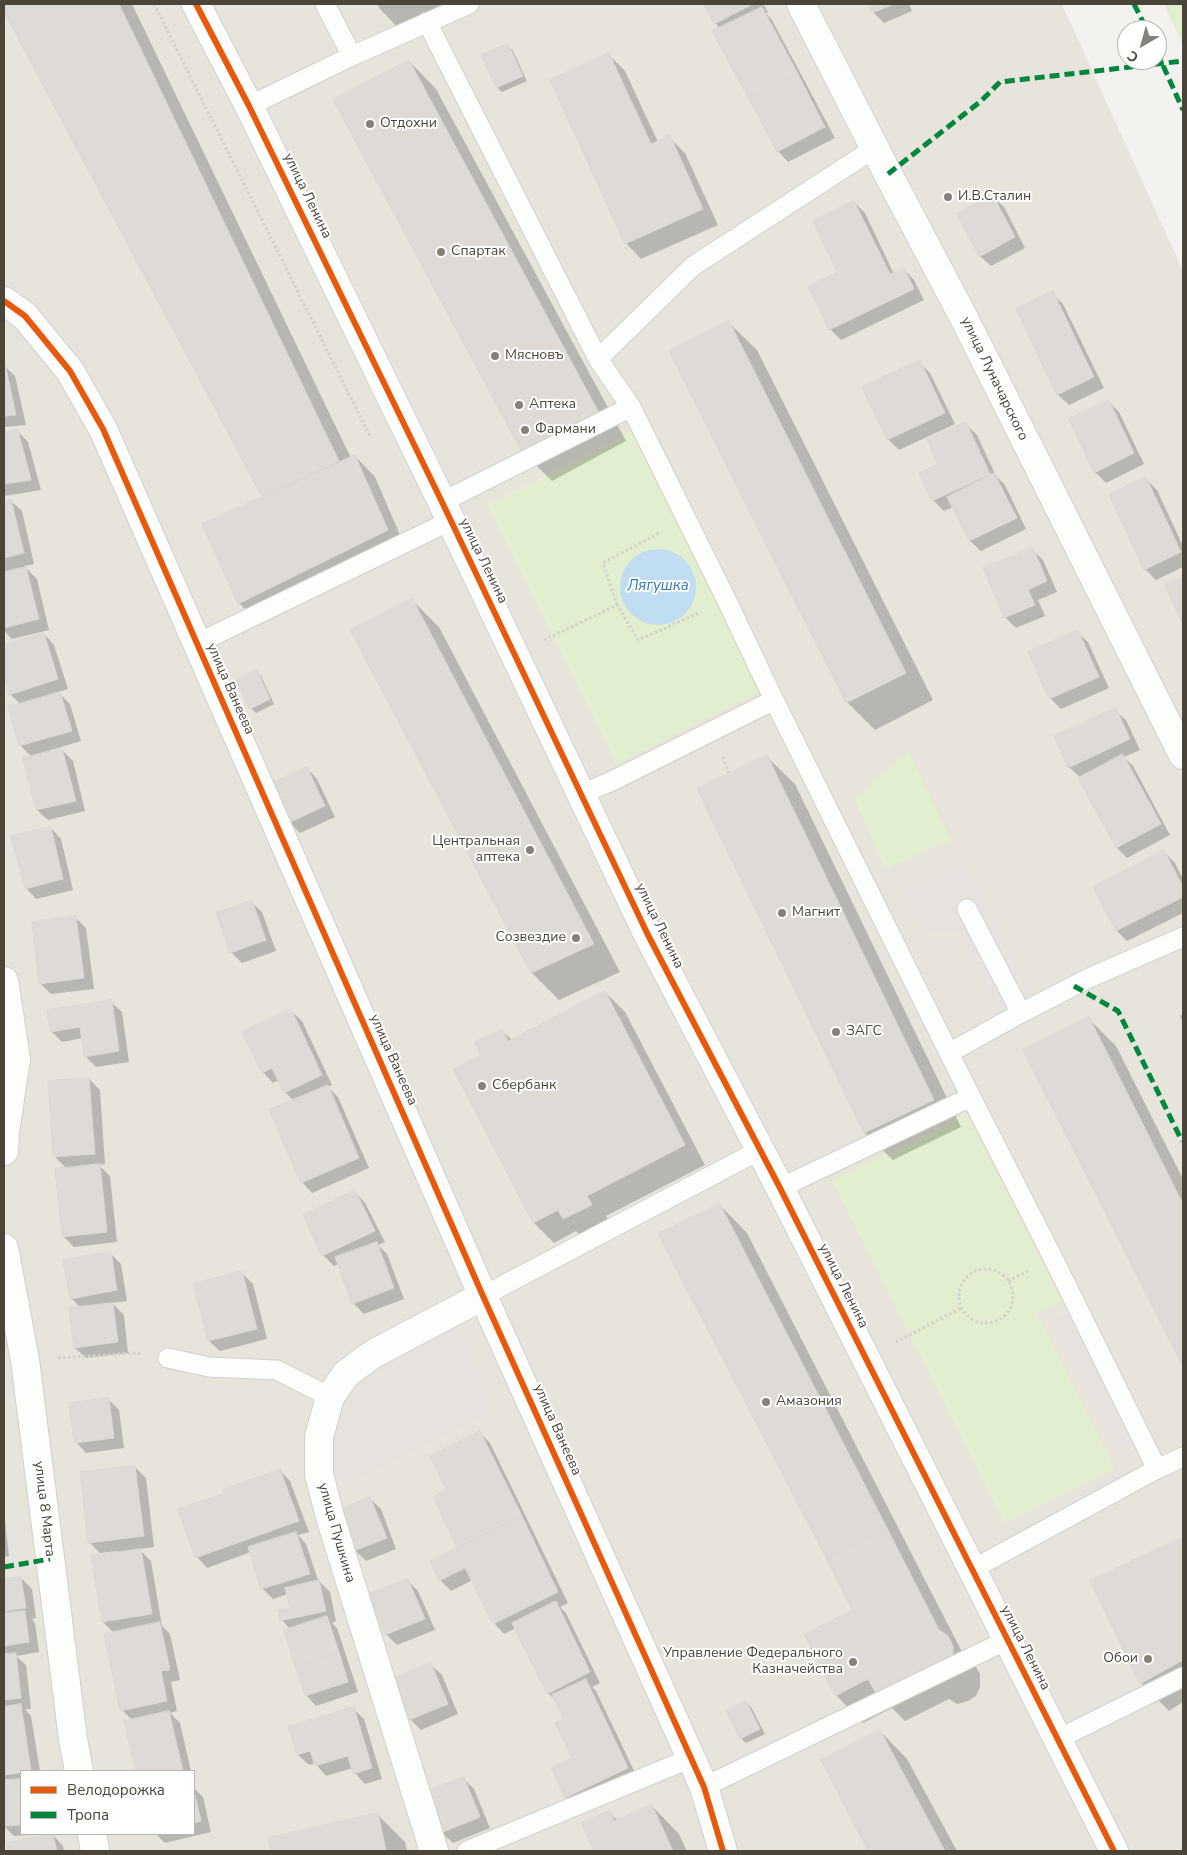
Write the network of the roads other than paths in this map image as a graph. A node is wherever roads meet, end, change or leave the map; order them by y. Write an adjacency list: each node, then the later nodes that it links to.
1 (196, 4): 7 (street, улица Ленина)
2 (325, 4): 6 (lane)
3 (469, 4): 5 (lane)
4 (801, 4): 8 (street, улица Луначарского)
5 (427, 22): 6 (lane); 10 (lane)
6 (352, 56): 7 (lane)
7 (249, 106): 12 (street, улица Ленина)
8 (875, 148): 10 (lane); 15 (street, улица Луначарского)
9 (4, 301): 13 (street, улица Ванеева)
10 (598, 359): 11 (lane)
11 (631, 407): 12 (lane); 14 (lane)
12 (446, 512): 13 (lane); 16 (street, улица Ленина)
13 (196, 644): 27 (street, улица Ванеева)
14 (774, 700): 16 (lane); 21 (lane)
15 (1183, 755)
16 (581, 794): 23 (street, улица Ленина)
17 (967, 909): 20 (lane)
18 (1183, 937): 20 (lane)
19 (4, 980): 24 (street)
20 (1021, 1013): 21 (lane)
21 (949, 1053): 22 (lane)
22 (971, 1097): 25 (lane); 31 (lane)
23 (760, 1150): 25 (street, улица Ленина); 27 (lane)
24 (4, 1151)
25 (780, 1188): 32 (street, улица Ленина)
26 (4, 1248): 37 (street, улица 8 Марта)
27 (483, 1296): 29 (street, улица Пушкина); 36 (street, улица Ванеева)
28 (168, 1358): 29 (lane)
29 (330, 1397): 41 (street, улица Пушкина)
30 (1183, 1457): 31 (lane)
31 (1156, 1469): 32 (lane)
32 (971, 1570): 33 (street, улица Ленина)
33 (1007, 1640): 35 (street, улица Ленина); 38 (lane)
34 (1183, 1677): 35 (lane)
35 (1058, 1739): 44 (street, улица Ленина)
36 (691, 1758): 38 (street, улица Ванеева); 42 (lane)
37 (79, 1770)
38 (704, 1787): 43 (street, улица Ванеева)
39 (92, 1835): 40 (street)
40 (96, 1851)
41 (434, 1851)
42 (467, 1851)
43 (724, 1851)
44 (1114, 1851)

